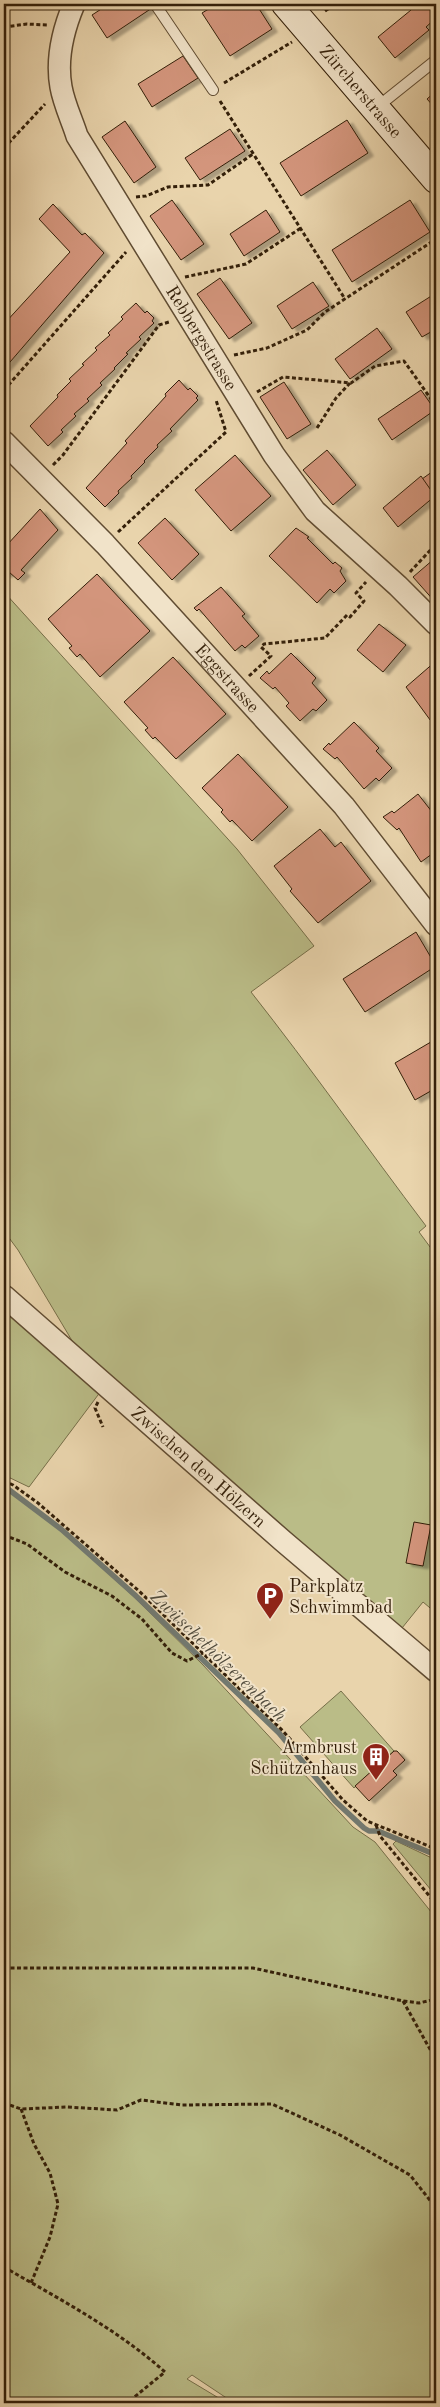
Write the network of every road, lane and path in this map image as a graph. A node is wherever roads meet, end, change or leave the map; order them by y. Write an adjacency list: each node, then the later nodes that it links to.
1 (74, 4): 6 (street, Rebbergstrasse)
2 (155, 4): 11 (lane)
3 (286, 4): 12 (main road, Zürcherstrasse)
4 (335, 4): 5 (path)
5 (325, 11)
6 (65, 25): 7 (path); 10 (street, Rebbergstrasse)
7 (4, 27)
8 (296, 40): 11 (path)
9 (436, 60): 12 (lane)
10 (61, 88): 13 (path); 16 (street, Rebbergstrasse)
11 (213, 90): 14 (path)
12 (376, 109): 15 (main road, Zürcherstrasse)
13 (4, 148)
14 (254, 154): 16 (path); 17 (path)
15 (436, 179)
16 (118, 199): 18 (street, Rebbergstrasse)
17 (301, 228): 20 (path); 21 (path)
18 (139, 237): 20 (street, Rebbergstrasse); 25 (path)
19 (436, 239): 21 (path)
20 (167, 281): 22 (street, Rebbergstrasse)
21 (345, 299): 23 (path)
22 (189, 318): 23 (street, Rebbergstrasse); 31 (path)
23 (216, 359): 27 (street, Rebbergstrasse)
24 (350, 383): 27 (path); 28 (path); 29 (path)
25 (4, 390)
26 (214, 395): 32 (path)
27 (241, 402): 35 (street, Rebbergstrasse)
28 (436, 406)
29 (317, 428)
30 (4, 442): 31 (street, Eggstrasse)
31 (41, 478): 32 (street, Eggstrasse)
32 (105, 544): 38 (street, Eggstrasse)
33 (436, 544): 35 (path)
34 (370, 577): 37 (path)
35 (398, 586): 36 (street, Rebbergstrasse)
36 (436, 624)
37 (246, 679)
38 (436, 925)
39 (4, 1296): 43 (street, Zwischen den Hölzern)
40 (4, 1481): 42 (path)
41 (4, 1535): 42 (path)
42 (203, 1652): 44 (path)
43 (436, 1671)
44 (376, 1826): 45 (path); 46 (path)
45 (436, 1849)
46 (436, 1904)
47 (4, 1968): 49 (path)
48 (436, 1999): 49 (path)
49 (403, 2001): 50 (path)
50 (436, 2060)
51 (4, 2103): 52 (path)
52 (21, 2108): 53 (path); 55 (path)
53 (436, 2208)
54 (4, 2267): 55 (path)
55 (31, 2283): 56 (path)
56 (127, 2403)

